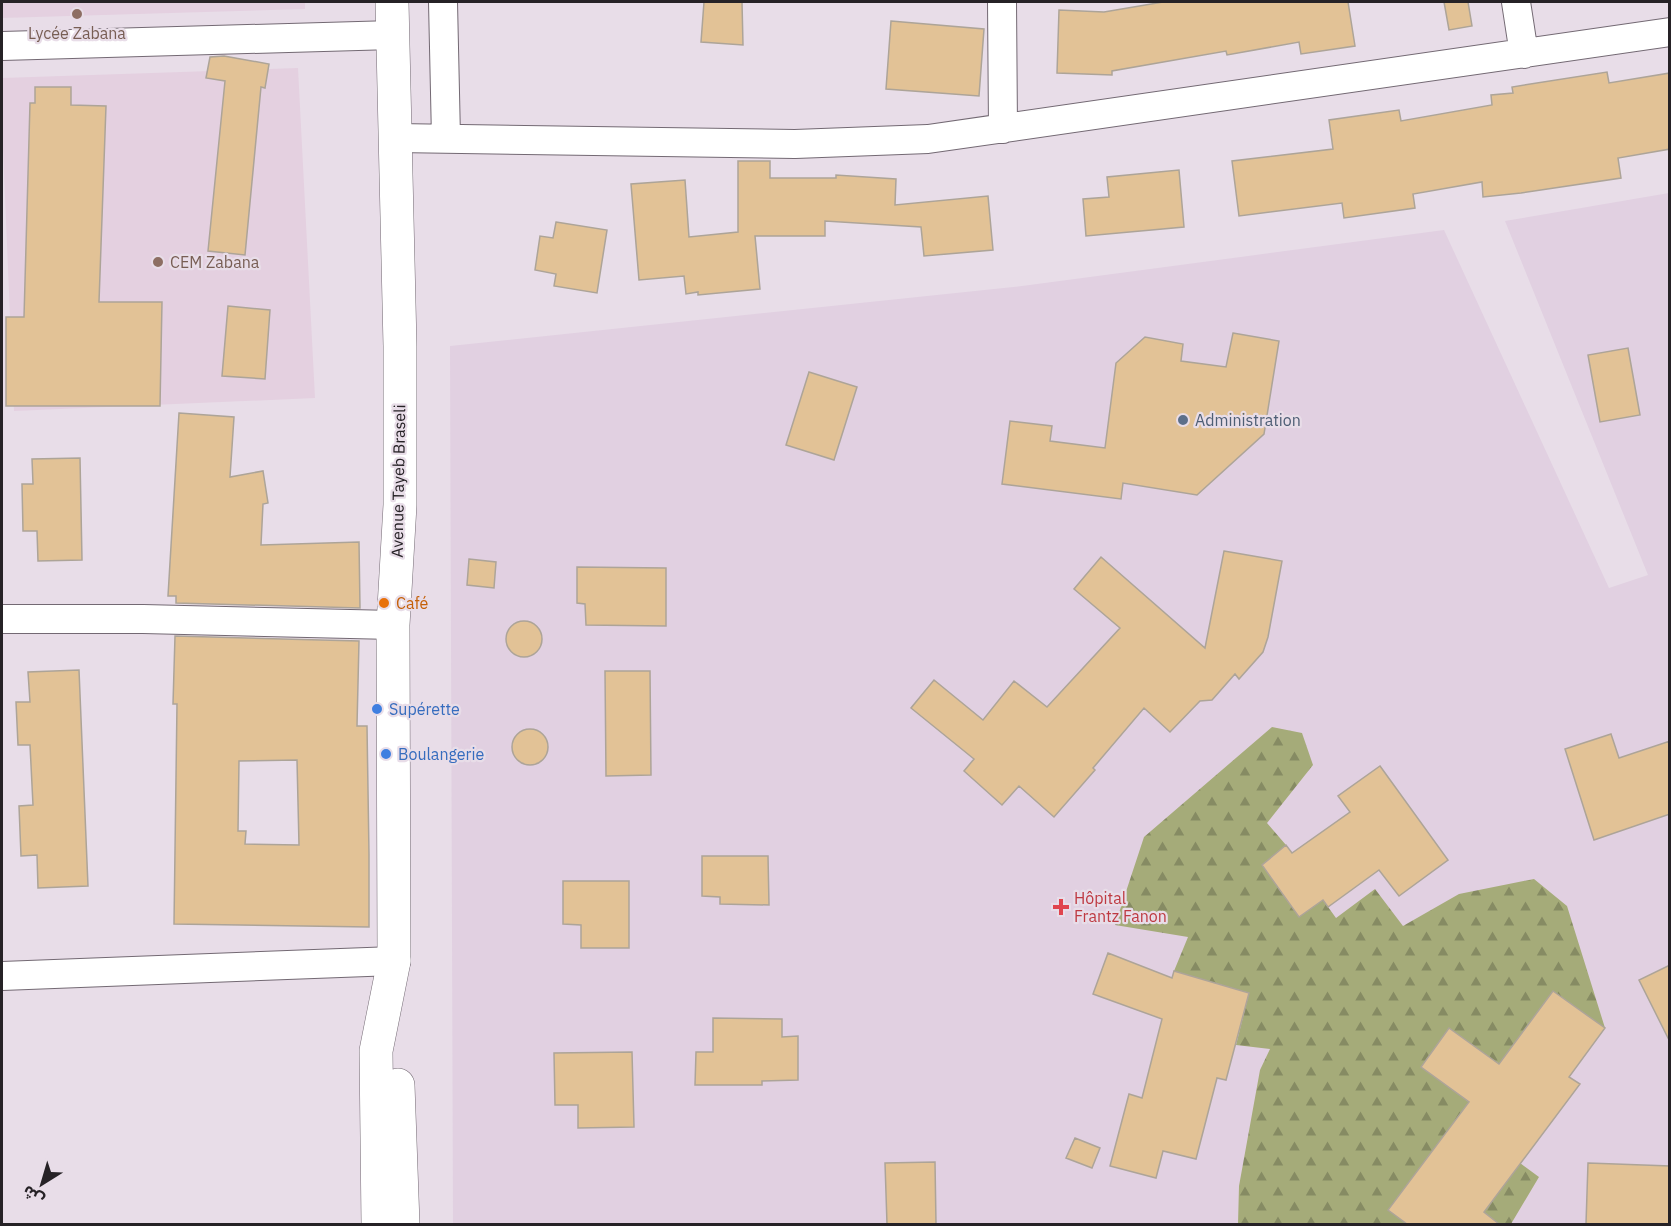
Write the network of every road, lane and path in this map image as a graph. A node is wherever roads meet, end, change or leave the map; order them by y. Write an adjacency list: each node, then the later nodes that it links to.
1 (392, 2): 6 (main road, Avenue Tayeb Braseli)
2 (443, 2): 11 (street)
3 (1002, 2): 9 (street)
4 (1516, 2): 8 (street)
5 (1670, 32): 8 (street)
6 (393, 35): 7 (street); 10 (main road, Avenue Tayeb Braseli)
7 (2, 46)
8 (1524, 54): 9 (street)
9 (1003, 129): 11 (street)
10 (396, 138): 11 (street); 13 (main road, Avenue Tayeb Braseli)
11 (446, 138)
12 (2, 619): 13 (street)
13 (393, 625): 14 (main road, Avenue Tayeb Braseli)
14 (394, 961): 15 (street); 16 (main road); 17 (main road)
15 (2, 976)
16 (378, 1224)
17 (404, 1224)

